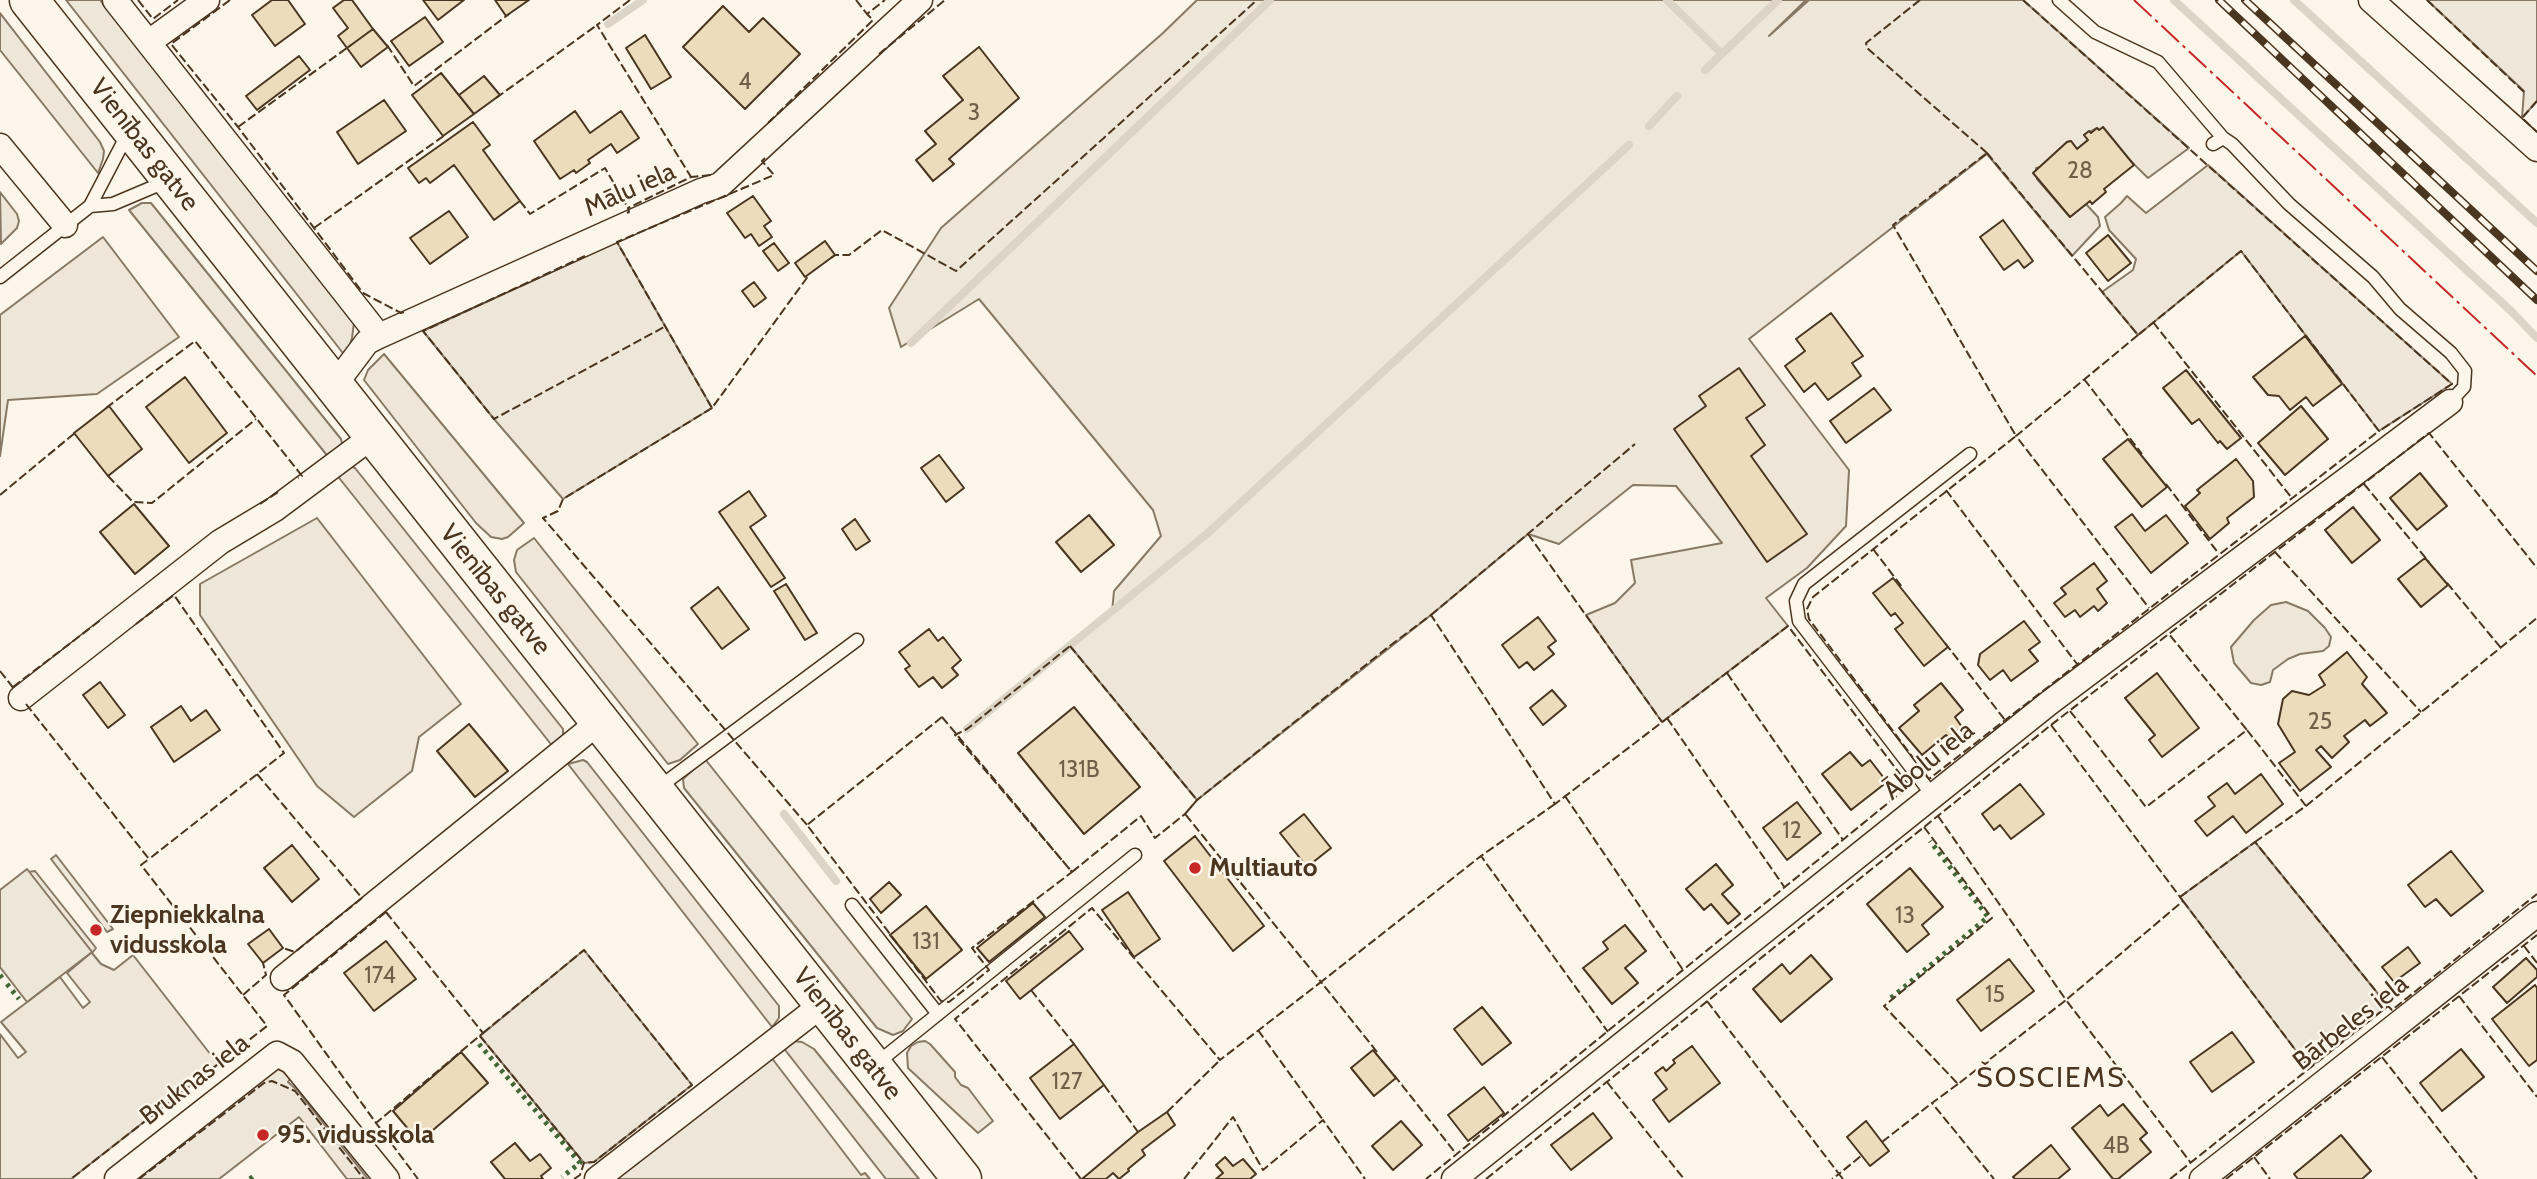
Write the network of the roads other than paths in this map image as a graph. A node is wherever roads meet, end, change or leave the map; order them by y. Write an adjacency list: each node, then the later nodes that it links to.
1 (29, 0): 8 (highway, Vienības gatve)
2 (116, 0): 7 (street)
3 (207, 0): 7 (street)
4 (920, 0): 15 (street, Mālu iela)
5 (2059, 0): 17 (lane)
6 (2371, 0): 10 (street)
7 (149, 43): 15 (street)
8 (131, 128): 11 (highway, Vienības gatve); 12 (lane)
9 (0, 146): 13 (street)
10 (2537, 149)
11 (171, 179): 12 (lane); 16 (highway, Vienības gatve)
12 (90, 206): 13 (lane)
13 (65, 225): 14 (lane)
14 (0, 277)
15 (379, 336): 16 (street, Mālu iela)
16 (334, 386): 18 (highway, Vienības gatve)
17 (2450, 402): 24 (street, Ābolu iela)
18 (373, 436): 21 (street); 22 (highway, Vienības gatve)
19 (1970, 454): 24 (lane)
20 (857, 640): 23 (lane)
21 (21, 698)
22 (600, 721): 23 (highway, Vienības gatve); 28 (street)
23 (654, 791): 29 (highway, Vienības gatve)
24 (1933, 796): 36 (street, Ābolu iela)
25 (1135, 855): 30 (lane)
26 (852, 905): 30 (lane)
27 (2537, 914): 37 (street, Bārbeles iela)
28 (283, 978)
29 (823, 1004): 31 (highway, Vienības gatve); 34 (street)
30 (938, 1014): 31 (lane)
31 (873, 1066): 35 (highway, Vienības gatve)
32 (117, 1179): 33 (street, Bruknas iela)
33 (387, 1179)
34 (597, 1179)
35 (962, 1179)
36 (1454, 1179)
37 (2202, 1179)

